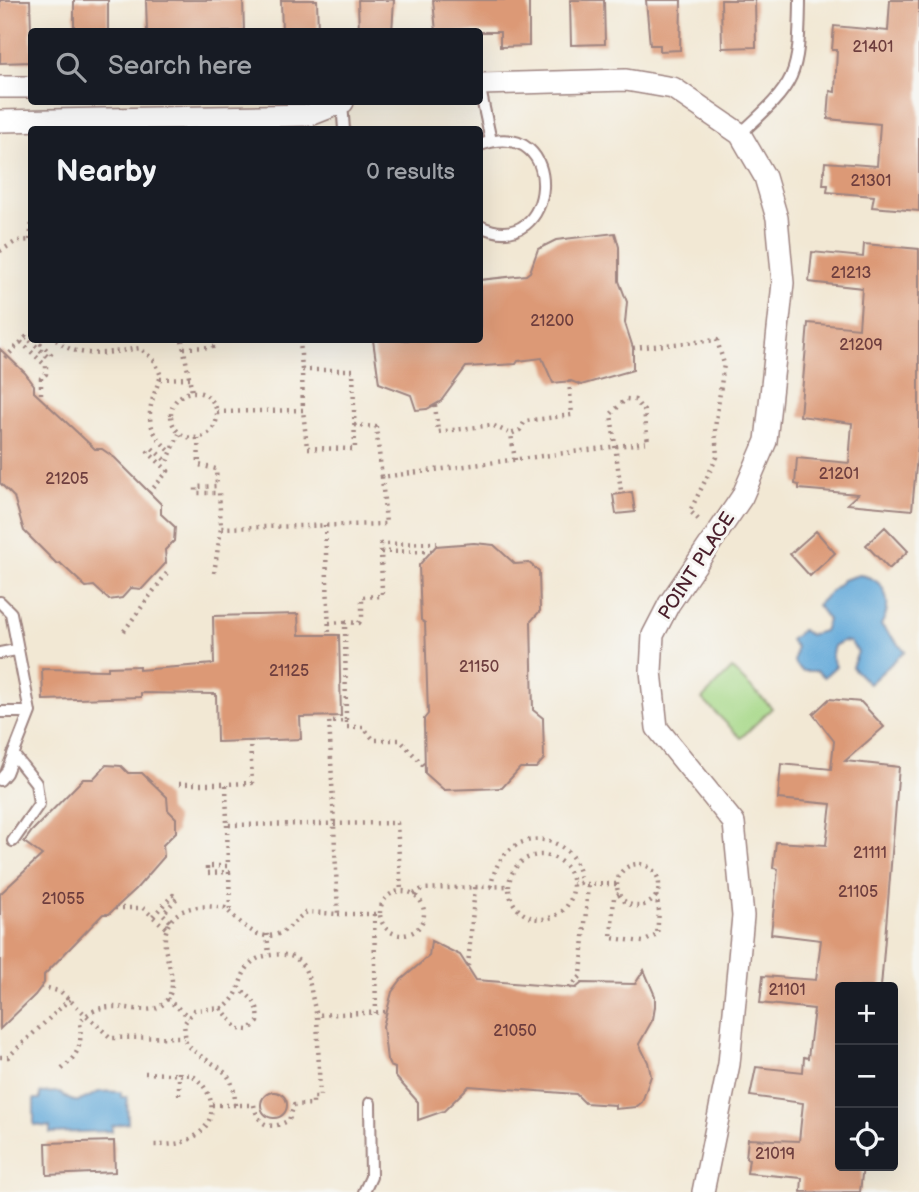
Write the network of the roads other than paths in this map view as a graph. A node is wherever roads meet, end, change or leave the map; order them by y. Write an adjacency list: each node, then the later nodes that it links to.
1 (800, 0): 10 (lane)
2 (0, 87): 3 (street)
3 (28, 87)
4 (483, 87): 10 (street)
5 (335, 105): 8 (street)
6 (342, 105): 9 (lane)
7 (482, 105): 11 (lane)
8 (0, 121)
9 (344, 126)
10 (740, 134): 23 (street, POINT PLACE)
11 (485, 143): 12 (lane)
12 (483, 227)
13 (0, 602): 14 (lane)
14 (16, 650): 15 (lane); 17 (lane)
15 (0, 653)
16 (0, 712): 17 (lane)
17 (30, 712): 18 (lane)
18 (13, 754): 19 (lane); 20 (lane)
19 (0, 780)
20 (13, 841)
21 (370, 1103): 22 (lane)
22 (364, 1192)
23 (703, 1192)

